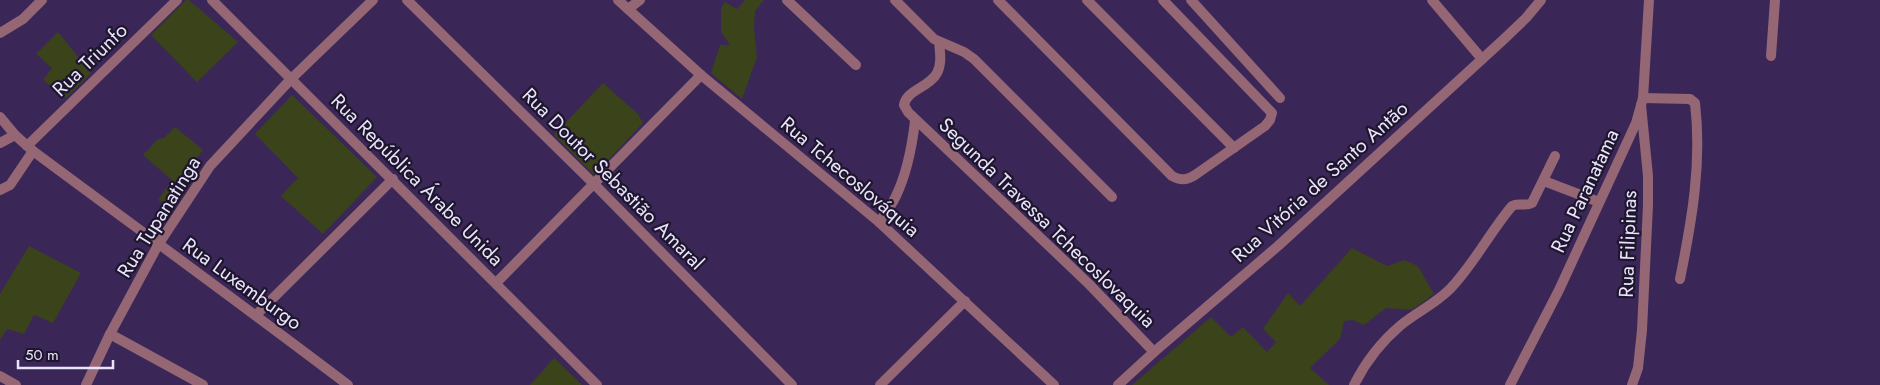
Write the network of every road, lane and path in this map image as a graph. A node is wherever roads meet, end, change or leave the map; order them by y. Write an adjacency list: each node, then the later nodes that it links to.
1 (42, 0): 19 (street)
2 (177, 0): 32 (street, Rua Triunfo)
3 (212, 0): 25 (street, Rua República Árabe Unida)
4 (373, 0): 25 (street, Rua Tupanatinga)
5 (407, 0): 37 (street, Rua Doutor Sebastião Amaral)
6 (618, 0): 18 (street, Rua Tchecoslováquia)
7 (640, 0): 18 (street)
8 (786, 0): 23 (street)
9 (895, 0): 20 (street)
10 (998, 0): 33 (street)
11 (1087, 0): 33 (street)
12 (1163, 0): 33 (street)
13 (1191, 0): 26 (street)
14 (1432, 0): 22 (street)
15 (1541, 0): 22 (street, Rua Vitória de Santo Antão)
16 (1649, 0): 27 (street, Rua Paranatama)
17 (1775, 0): 21 (street)
18 (628, 9): 24 (street, Rua Tchecoslováquia)
19 (0, 33)
20 (938, 42): 29 (street); 39 (street)
21 (1771, 56)
22 (1482, 59): 48 (street, Rua Vitória de Santo Antão)
23 (856, 65)
24 (701, 74): 37 (street); 41 (street, Rua Tchecoslováquia)
25 (291, 79): 35 (street, Rua República Árabe Unida); 42 (street, Rua Tupanatinga)
26 (1280, 98)
27 (1642, 101): 40 (street, Rua Paranatama); 43 (street); 61 (street, Rua Filipinas)
28 (0, 117): 30 (street, Rua Luxemburgo)
29 (915, 121): 41 (street); 48 (street, Segunda Travessa Tchecoslovaquia)
30 (15, 135): 31 (street); 32 (street, Rua Luxemburgo)
31 (0, 143)
32 (30, 148): 38 (street, Rua Triunfo); 42 (street, Rua Luxemburgo)
33 (1234, 148)
34 (1555, 156): 36 (street)
35 (393, 180): 44 (street, Rua República Árabe Unida); 46 (street)
36 (1544, 181): 40 (street); 59 (street)
37 (594, 184): 44 (street); 55 (street, Rua Doutor Sebastião Amaral)
38 (0, 190)
39 (1112, 197)
40 (1599, 202): 60 (street, Rua Paranatama)
41 (879, 222): 45 (street, Rua Tchecoslováquia)
42 (158, 245): 46 (street, Rua Luxemburgo); 47 (street, Rua Tupanatinga)
43 (1680, 279)
44 (496, 283): 54 (street, Rua República Árabe Unida)
45 (965, 301): 56 (street); 57 (street, Rua Tchecoslováquia)
46 (256, 315): 53 (street, Rua Luxemburgo)
47 (110, 334): 51 (street, Rua Tupanatinga); 52 (street)
48 (1154, 352): 58 (street, Rua Vitória de Santo Antão)
49 (0, 376): 50 (street)
50 (16, 385)
51 (86, 385)
52 (203, 385)
53 (348, 385)
54 (597, 385)
55 (792, 385)
56 (880, 385)
57 (1054, 385)
58 (1118, 385)
59 (1354, 385)
60 (1510, 385)
61 (1632, 385)

